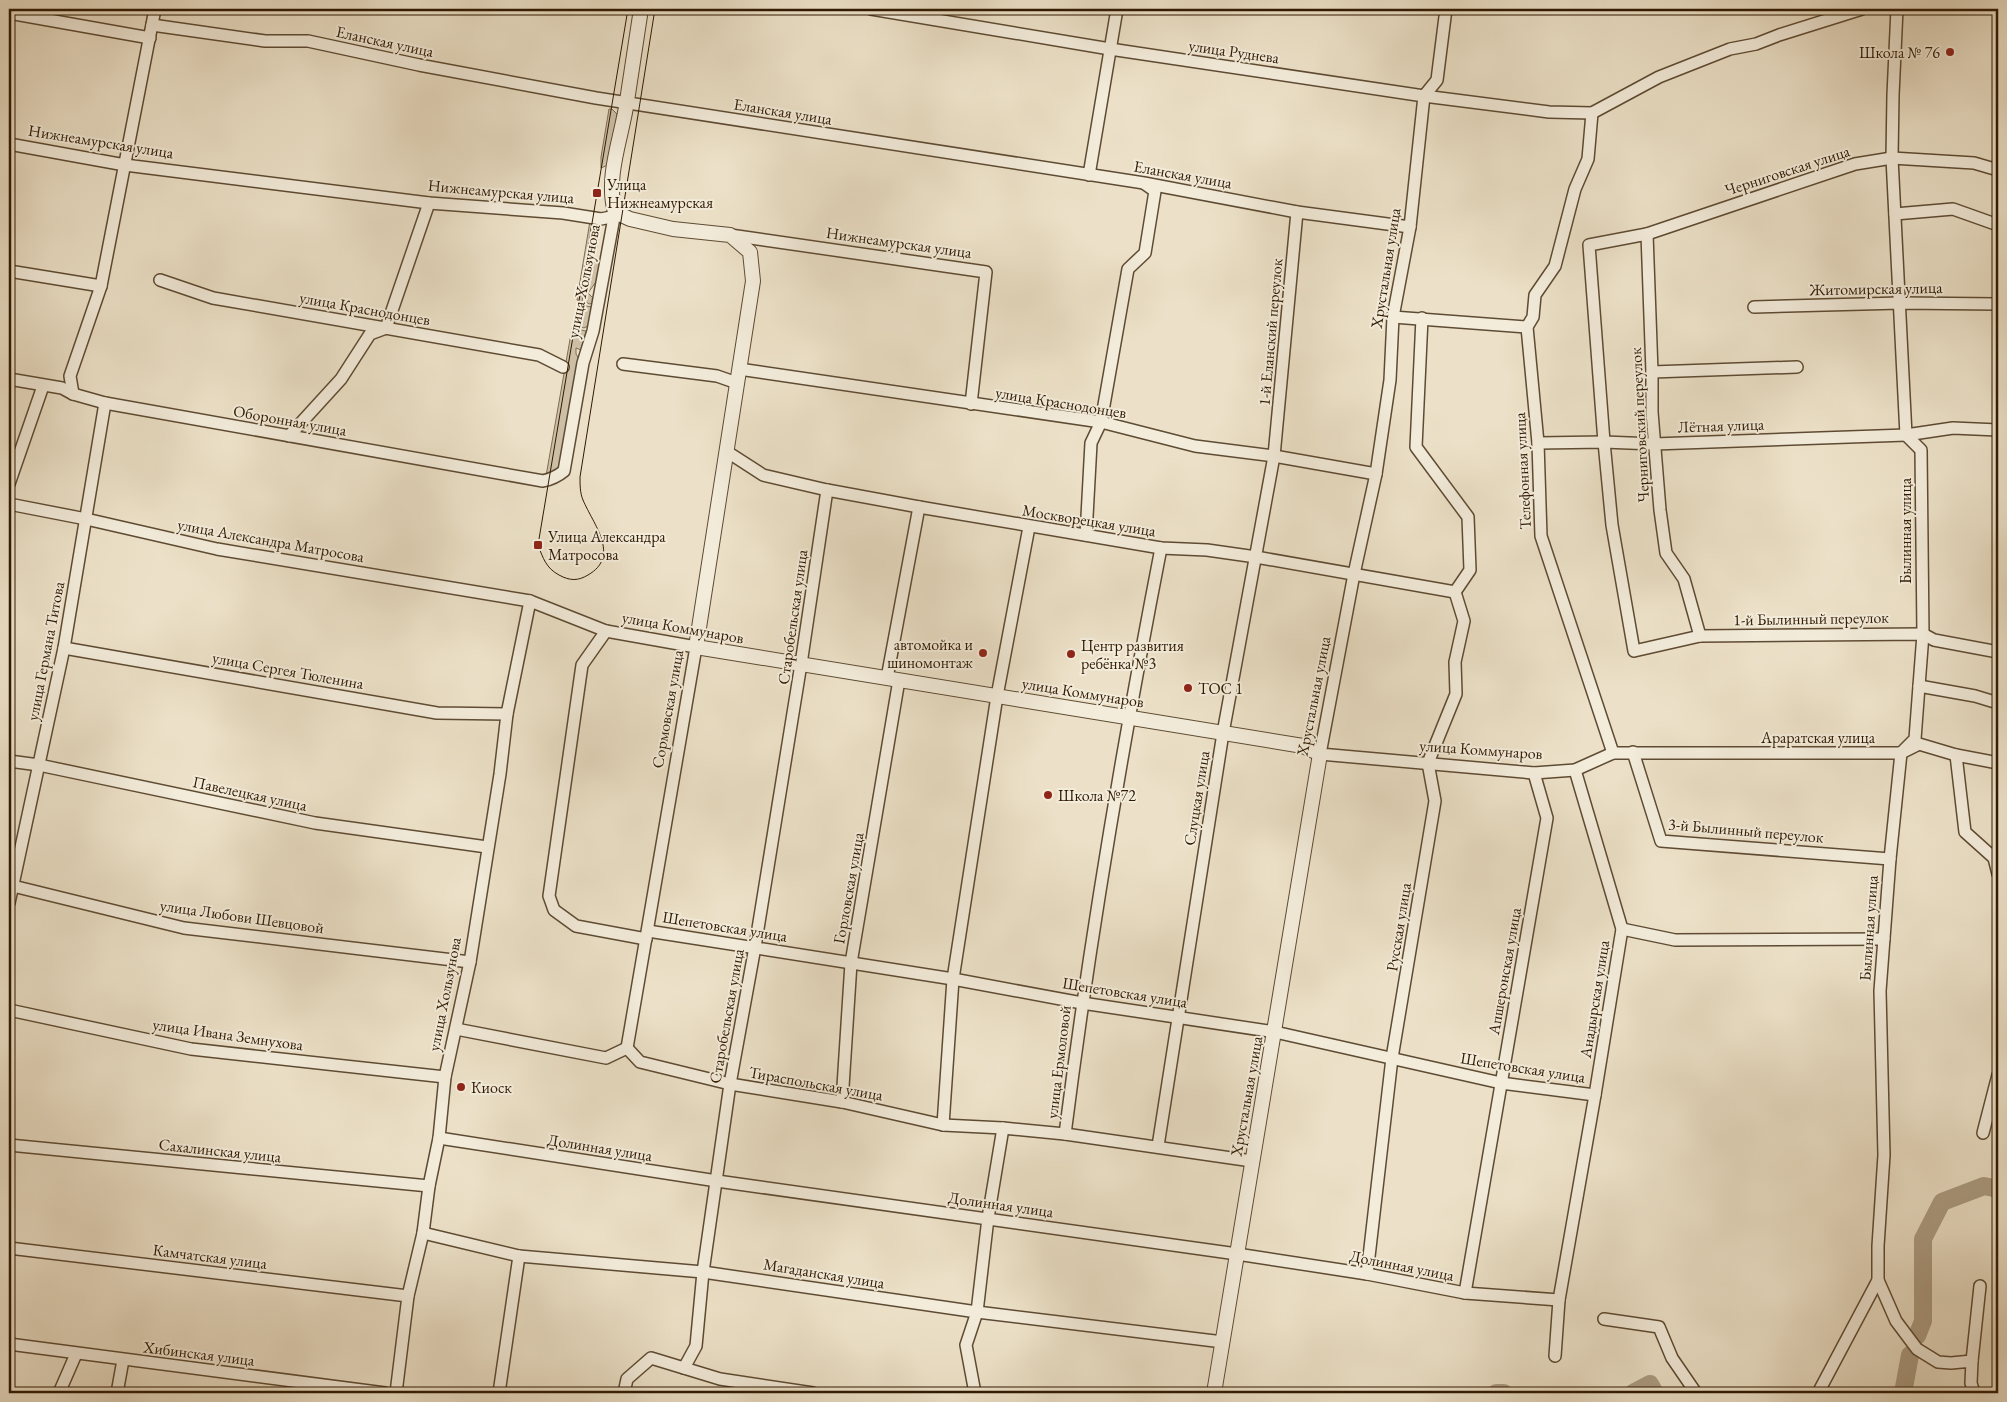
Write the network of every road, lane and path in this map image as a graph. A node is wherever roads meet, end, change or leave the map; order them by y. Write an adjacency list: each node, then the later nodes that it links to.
1 (155, 9): 9 (street)
2 (641, 9): 13 (street, улица Хользунова)
3 (872, 9): 11 (street, улица Руднева)
4 (1117, 9): 11 (street)
5 (1446, 9): 12 (street, Хрустальная улица)
6 (1862, 9): 14 (street)
7 (1897, 9): 16 (street)
8 (9, 13): 10 (street)
9 (152, 25): 10 (street); 13 (street, Еланская улица)
10 (150, 38): 17 (street)
11 (1110, 49): 12 (street, улица Руднева); 19 (street)
12 (1424, 96): 14 (street, улица Руднева); 26 (street, Хрустальная улица)
13 (627, 103): 19 (street, Еланская улица); 22 (street, улица Хользунова)
14 (1592, 113): 37 (street, Телефонная улица)
15 (9, 144): 17 (street, Нижнеамурская улица)
16 (1892, 158): 18 (street, Черниговская улица); 24 (street); 27 (street, Черниговская улица)
17 (125, 165): 21 (street, Нижнеамурская улица); 31 (street)
18 (1998, 170)
19 (1089, 175): 20 (street, Еланская улица)
20 (1144, 183): 23 (street, Еланская улица); 50 (street)
21 (429, 203): 22 (street, Нижнеамурская улица); 38 (street)
22 (615, 212): 28 (street, Нижнеамурская улица); 59 (street, улица Хользунова)
23 (1297, 212): 26 (street, Еланская улица); 58 (street, 1-й Еланский переулок)
24 (1895, 214): 25 (street); 32 (street)
25 (1998, 225)
26 (1410, 227): 35 (street, Хрустальная улица)
27 (1647, 234): 43 (street, Черниговский переулок); 54 (street, Черниговская улица)
28 (730, 235): 42 (street, Сормовская улица); 49 (street, Нижнеамурская улица)
29 (9, 271): 31 (street)
30 (160, 280): 38 (street, улица Краснодонцев)
31 (101, 286): 47 (street)
32 (1900, 302): 33 (street, Житомирская улица); 34 (street, Житомирская улица); 52 (street)
33 (1998, 304)
34 (1754, 306)
35 (1393, 317): 36 (street); 60 (street, Хрустальная улица)
36 (1422, 318): 37 (street); 71 (street)
37 (1527, 327): 55 (street, Телефонная улица)
38 (386, 328): 41 (street, улица Краснодонцев); 53 (street)
39 (623, 364): 45 (street)
40 (1797, 366): 43 (street)
41 (563, 367)
42 (739, 369): 45 (street, Сормовская улица); 49 (street, улица Краснодонцев)
43 (1652, 372): 56 (street, Черниговский переулок)
44 (9, 379): 46 (street, Оборонная улица)
45 (737, 384): 57 (street, Сормовская улица)
46 (43, 386): 47 (street, Оборонная улица); 61 (street)
47 (73, 394): 48 (street, Оборонная улица)
48 (105, 403): 53 (street, Оборонная улица); 65 (street, улица Германа Титова)
49 (971, 404): 50 (street, улица Краснодонцев)
50 (1101, 422): 58 (street, улица Краснодонцев); 67 (street)
51 (1998, 430): 52 (street, Лётная улица)
52 (1906, 434): 56 (street, Лётная улица); 74 (street, Былинная улица)
53 (289, 436): 59 (street, Оборонная улица)
54 (1604, 442): 55 (street, Лётная улица); 56 (street, Лётная улица); 75 (street, 1-й Былинный переулок)
55 (1538, 443): 88 (street, Телефонная улица)
56 (1654, 444): 75 (street, Черниговский переулок)
57 (726, 451): 62 (street, Москворецкая улица); 76 (street, Сормовская улица)
58 (1274, 456): 60 (street, улица Краснодонцев); 69 (street, Слуцкая улица)
59 (564, 471)
60 (1376, 474): 70 (street, Хрустальная улица)
61 (9, 484)
62 (827, 490): 64 (street, Москворецкая улица); 79 (street, Старобельская улица)
63 (9, 504): 65 (street, улица Александра Матросова)
64 (919, 508): 66 (street, Москворецкая улица); 80 (street, Горловская улица)
65 (86, 519): 72 (street, улица Александра Матросова); 77 (street, улица Германа Титова)
66 (1030, 527): 67 (street, Москворецкая улица); 82 (street)
67 (1086, 535): 68 (street, Москворецкая улица)
68 (1161, 548): 69 (street, Москворецкая улица); 85 (street, улица Ермоловой)
69 (1256, 557): 70 (street, Москворецкая улица); 86 (street, Слуцкая улица)
70 (1354, 574): 71 (street, Москворецкая улица); 90 (street, Хрустальная улица)
71 (1455, 592): 93 (street)
72 (530, 601): 73 (street, улица Коммунаров); 84 (street, улица Хользунова)
73 (606, 631): 76 (street, улица Коммунаров); 103 (street, Шепетовская улица)
74 (1923, 634): 75 (street, 1-й Былинный переулок); 78 (street); 81 (street, Былинная улица)
75 (1700, 636)
76 (696, 647): 79 (street, улица Коммунаров); 103 (street, Сормовская улица)
77 (64, 648): 84 (street, улица Сергея Тюленина); 95 (street, улица Германа Титова)
78 (1998, 652)
79 (801, 664): 80 (street, улица Коммунаров); 105 (street, Старобельская улица)
80 (893, 679): 82 (street, улица Коммунаров); 107 (street, Горловская улица)
81 (1919, 686): 83 (street); 89 (street, Былинная улица)
82 (997, 696): 85 (street, улица Коммунаров); 108 (street)
83 (1998, 703)
84 (507, 714): 98 (street, улица Хользунова)
85 (1128, 718): 86 (street, улица Коммунаров); 109 (street, улица Ермоловой)
86 (1223, 733): 90 (street, улица Коммунаров); 111 (street, Слуцкая улица)
87 (1633, 752): 88 (street, улица Коммунаров); 89 (street, Араратская улица); 99 (street, 3-й Былинный переулок)
88 (1613, 753): 96 (street, улица Коммунаров)
89 (1901, 753): 91 (street, Араратская улица); 99 (street, Былинная улица)
90 (1320, 754): 93 (street, улица Коммунаров); 113 (street, Хрустальная улица)
91 (1956, 755): 94 (street, Араратская улица); 100 (street)
92 (9, 761): 95 (street, Павелецкая улица)
93 (1428, 763): 97 (street, улица Коммунаров); 115 (street, Русская улица)
94 (1998, 763)
95 (39, 765): 98 (street, Павелецкая улица); 101 (street, улица Германа Титова)
96 (1575, 770): 97 (street, улица Коммунаров); 102 (street, Анадырская улица)
97 (1534, 774): 118 (street, Апшеронская улица)
98 (487, 847): 106 (street, улица Хользунова)
99 (1890, 859): 104 (street, Былинная улица)
100 (1998, 874)
101 (10, 895): 106 (street, улица Любови Шевцовой)
102 (1622, 929): 104 (street); 120 (street, Анадырская улица)
103 (647, 935): 105 (street, Шепетовская улица); 114 (street, Сормовская улица)
104 (1884, 939): 139 (street, Былинная улица)
105 (755, 947): 107 (street, Шепетовская улица); 119 (street, Старобельская улица)
106 (470, 962): 112 (street, улица Хользунова)
107 (851, 962): 108 (street, Шепетовская улица); 121 (street, Горловская улица)
108 (953, 979): 109 (street, Шепетовская улица); 122 (street)
109 (1082, 1003): 111 (street, Шепетовская улица); 125 (street, улица Ермоловой)
110 (9, 1010): 117 (street, улица Ивана Земнухова)
111 (1177, 1017): 113 (street, Шепетовская улица); 128 (street, Слуцкая улица)
112 (456, 1029): 114 (street); 117 (street, улица Хользунова)
113 (1274, 1032): 115 (street, Шепетовская улица); 129 (street, Хрустальная улица)
114 (627, 1048): 119 (street, Тираспольская улица)
115 (1392, 1058): 118 (street, Шепетовская улица); 138 (street, Русская улица)
116 (1998, 1075): 124 (street)
117 (445, 1078): 126 (street, улица Хользунова)
118 (1502, 1083): 120 (street, Шепетовская улица); 141 (street, Апшеронская улица)
119 (730, 1084): 121 (street, Тираспольская улица); 130 (street, Старобельская улица)
120 (1595, 1095): 143 (street, Анадырская улица)
121 (842, 1102): 122 (street, Тираспольская улица)
122 (944, 1125): 123 (street, Тираспольская улица)
123 (1002, 1128): 125 (street, улица Ермоловой); 132 (street)
124 (1983, 1133)
125 (1065, 1134): 128 (street)
126 (438, 1138): 130 (street, Долинная улица); 131 (street, улица Хользунова)
127 (9, 1145): 131 (street, Сахалинская улица)
128 (1158, 1146): 129 (street)
129 (1252, 1161): 135 (street, Хрустальная улица)
130 (717, 1181): 132 (street, Долинная улица); 137 (street, Старобельская улица)
131 (429, 1186): 133 (street, улица Хользунова)
132 (988, 1218): 135 (street, Долинная улица); 144 (street)
133 (423, 1232): 136 (street, Магаданская улица); 142 (street, улица Хользунова)
134 (9, 1248): 142 (street, Камчатская улица)
135 (1237, 1254): 138 (street, Долинная улица); 146 (street, Хрустальная улица)
136 (519, 1256): 137 (street, Магаданская улица); 157 (street)
137 (703, 1272): 144 (street, Магаданская улица); 152 (street, Старобельская улица)
138 (1367, 1274): 141 (street, Долинная улица)
139 (1878, 1280): 151 (street); 163 (street)
140 (1980, 1286): 151 (street)
141 (1465, 1293): 143 (street, Долинная улица)
142 (408, 1296): 156 (street, улица Хользунова)
143 (1559, 1300): 149 (street, Анадырская улица)
144 (977, 1312): 146 (street, Магаданская улица); 160 (street)
145 (1604, 1319): 162 (street)
146 (1223, 1342): 161 (street, Хрустальная улица)
147 (9, 1344): 148 (street, Хибинская улица)
148 (76, 1354): 150 (street, Хибинская улица); 153 (street)
149 (1555, 1356)
150 (123, 1360): 154 (street); 155 (street, Хибинская улица)
151 (1972, 1361): 164 (street)
152 (684, 1368): 158 (street); 159 (street)
153 (59, 1393)
154 (116, 1393)
155 (385, 1393)
156 (396, 1393)
157 (499, 1393)
158 (624, 1393)
159 (813, 1393)
160 (975, 1393)
161 (1214, 1393)
162 (1696, 1393)
163 (1818, 1393)
164 (1974, 1393)

